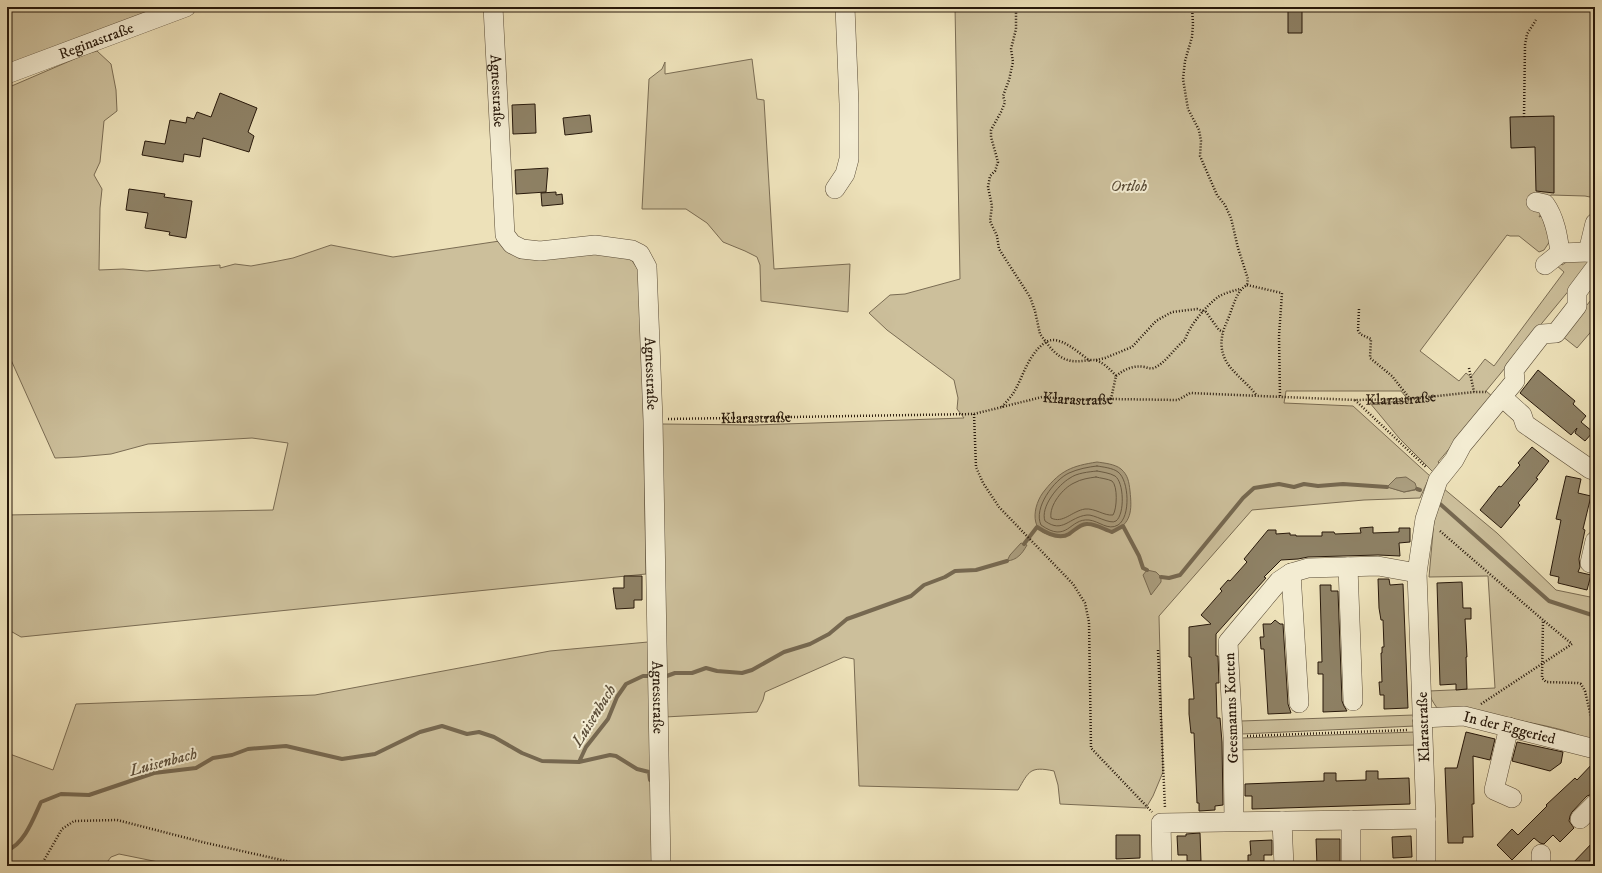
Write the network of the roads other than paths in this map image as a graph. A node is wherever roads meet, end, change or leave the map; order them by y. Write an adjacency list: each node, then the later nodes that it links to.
1 (186, 7): 4 (street, Reginastraße)
2 (493, 7): 30 (street, Agnesstraße)
3 (845, 7): 5 (street)
4 (7, 74)
5 (835, 189)
6 (1536, 202): 8 (street)
7 (1595, 223): 9 (street, Klarastraße)
8 (1560, 253): 9 (street); 10 (street)
9 (1593, 258): 11 (street, Klarastraße)
10 (1545, 264)
11 (1502, 397): 12 (street); 17 (street, Klarastraße)
12 (1595, 471)
13 (1595, 541): 14 (street)
14 (1590, 563)
15 (1348, 567): 16 (street, Geesmanns Kotten); 17 (street, Geesmanns Kotten); 18 (street)
16 (1291, 573): 19 (street); 28 (street, Geesmanns Kotten)
17 (1417, 573): 20 (street, Klarastraße)
18 (1353, 701)
19 (1299, 703)
20 (1423, 724): 21 (street, In der Eggeried); 25 (street, Klarastraße)
21 (1509, 727): 22 (street, In der Eggeried); 23 (street)
22 (1595, 749)
23 (1512, 798)
24 (1595, 804): 26 (street)
25 (1426, 819): 27 (street); 34 (street, Klarastraße)
26 (1580, 819)
27 (1351, 820): 29 (street); 33 (street)
28 (1234, 821): 29 (street); 31 (street)
29 (1282, 821): 32 (street)
30 (661, 866)
31 (1162, 866)
32 (1284, 866)
33 (1351, 866)
34 (1426, 866)

